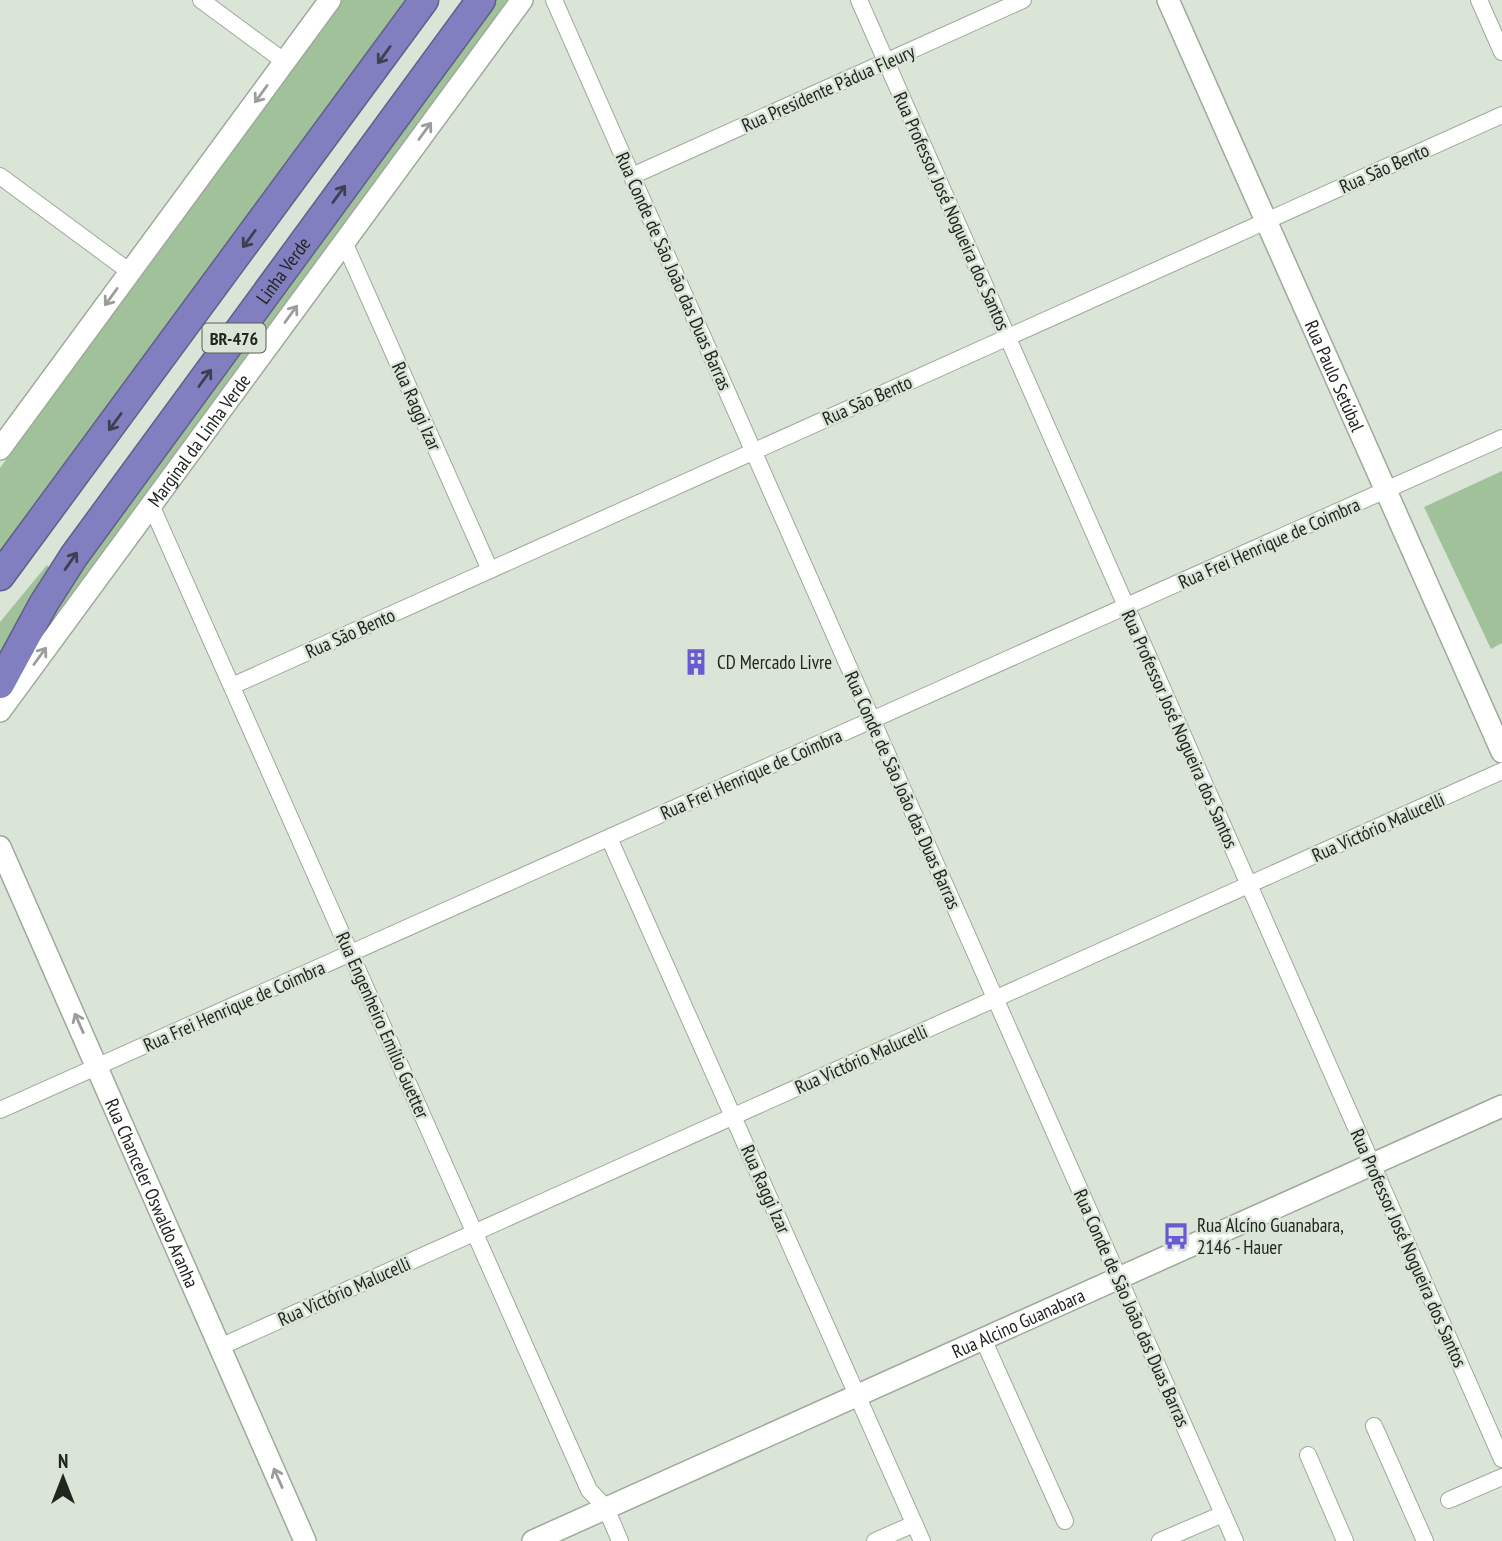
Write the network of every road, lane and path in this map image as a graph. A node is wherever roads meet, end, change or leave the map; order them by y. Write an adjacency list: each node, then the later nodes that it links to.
1 (201, 0): 12 (street)
2 (330, 0): 12 (main road)
3 (424, 0): 27 (highway, BR-476, one-way to 27)
4 (481, 0): 29 (highway, Linha Verde / BR-476, one-way to 4)
5 (522, 0): 18 (main road, Marginal da Linha Verde, one-way to 5)
6 (554, 0): 16 (street, Rua Conde de São João das Duas Barras)
7 (859, 0): 13 (street, Rua Professor José Nogueira dos Santos)
8 (1023, 0): 13 (street, Rua Presidente Pádua Fleury)
9 (1168, 0): 17 (main road, Rua Paulo Setúbal)
10 (1479, 0): 11 (street)
11 (1502, 52)
12 (285, 62): 19 (main road, one-way to 19)
13 (886, 62): 16 (street, Rua Presidente Pádua Fleury); 20 (street, Rua Professor José Nogueira dos Santos)
14 (1502, 115): 17 (street, Rua São Bento)
15 (0, 176): 19 (street)
16 (632, 176): 23 (street, Rua Conde de São João das Duas Barras)
17 (1266, 221): 20 (street, Rua São Bento); 24 (main road, Rua Paulo Setúbal)
18 (344, 242): 25 (main road, Marginal da Linha Verde, one-way to 18); 26 (street, Rua Raggi Izar)
19 (130, 272): 22 (main road, one-way to 22)
20 (1007, 337): 23 (street, Rua São Bento); 28 (street, Rua Professor José Nogueira dos Santos)
21 (1502, 438): 24 (street, Rua Frei Henrique de Coimbra)
22 (0, 449)
23 (754, 451): 26 (street, Rua São Bento); 32 (street, Rua Conde de São João das Duas Barras)
24 (1386, 490): 28 (street, Rua Frei Henrique de Coimbra); 33 (main road, Rua Paulo Setúbal)
25 (151, 505): 30 (street, Rua Engenheiro Emílio Guetter); 31 (main road, Marginal da Linha Verde, one-way to 25)
26 (490, 570): 30 (street, Rua São Bento)
27 (0, 576)
28 (1126, 606): 32 (street, Rua Frei Henrique de Coimbra); 37 (street, Rua Professor José Nogueira dos Santos)
29 (0, 684)
30 (232, 686): 38 (street, Rua Engenheiro Emílio Guetter)
31 (0, 711)
32 (872, 720): 35 (street, Rua Frei Henrique de Coimbra); 39 (street, Rua Conde de São João das Duas Barras)
33 (1502, 752)
34 (1502, 771): 37 (street, Rua Victório Malucelli)
35 (609, 838): 38 (street, Rua Frei Henrique de Coimbra); 43 (street, Rua Raggi Izar)
36 (3, 856): 40 (main road, Rua Chanceler Oswaldo Aranha, one-way to 36)
37 (1249, 885): 39 (street, Rua Victório Malucelli); 44 (street, Rua Professor José Nogueira dos Santos)
38 (351, 953): 40 (street, Rua Frei Henrique de Coimbra); 45 (street, Rua Engenheiro Emílio Guetter)
39 (995, 999): 43 (street, Rua Victório Malucelli); 46 (street, Rua Conde de São João das Duas Barras)
40 (98, 1066): 42 (street, Rua Frei Henrique de Coimbra); 48 (main road, Rua Chanceler Oswaldo Aranha)
41 (1502, 1106): 44 (main road, Rua Alcino Guanabara)
42 (0, 1110)
43 (733, 1116): 45 (street, Rua Victório Malucelli); 49 (street, Rua Raggi Izar)
44 (1372, 1164): 46 (main road, Rua Alcino Guanabara); 52 (street, Rua Professor José Nogueira dos Santos)
45 (475, 1233): 48 (street, Rua Victório Malucelli); 55 (street, Rua Engenheiro Emílio Guetter)
46 (1119, 1278): 47 (main road, Rua Alcino Guanabara); 56 (street, Rua Conde de São João das Duas Barras)
47 (983, 1339): 49 (main road, Rua Alcino Guanabara); 57 (street)
48 (220, 1347): 59 (main road, Rua Chanceler Oswaldo Aranha, one-way to 48)
49 (857, 1395): 55 (main road, Rua Alcino Guanabara); 58 (street, Rua Raggi Izar)
50 (1374, 1426): 67 (street)
51 (1308, 1455): 66 (street)
52 (1502, 1459)
53 (1502, 1477): 54 (street)
54 (1449, 1500)
55 (606, 1508): 60 (main road, Rua Alcino Guanabara); 61 (street, Rua Engenheiro Emílio Guetter)
56 (1223, 1514): 64 (street); 65 (street, Rua Conde de São João das Duas Barras)
57 (1065, 1521)
58 (914, 1524): 62 (street); 63 (street, Rua Raggi Izar)
59 (305, 1541)
60 (533, 1541)
61 (621, 1541)
62 (875, 1541)
63 (922, 1541)
64 (1160, 1541)
65 (1235, 1541)
66 (1345, 1541)
67 (1425, 1541)

